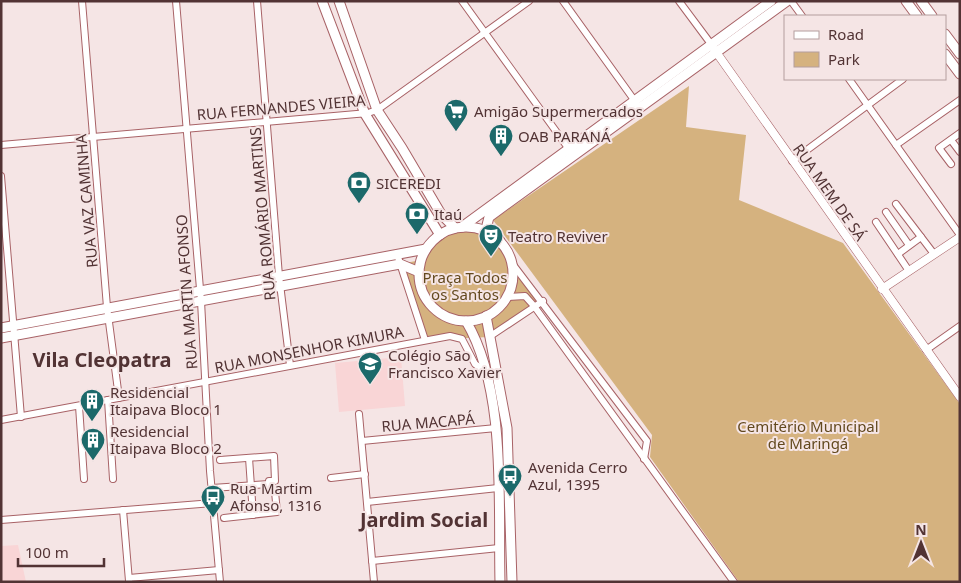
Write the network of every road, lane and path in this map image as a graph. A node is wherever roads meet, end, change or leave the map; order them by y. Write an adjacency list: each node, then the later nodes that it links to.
1 (82, 1): 35 (street, RUA VAZ CAMINHA)
2 (176, 1): 33 (street, RUA MARTIN AFONSO)
3 (257, 1): 32 (street, RUA ROMÁRIO MARTINS)
4 (322, 1): 31 (main road)
5 (339, 1): 30 (main road)
6 (462, 1): 18 (street)
7 (529, 1): 18 (street, RUA FERNANDES VIEIRA)
8 (563, 1): 28 (street)
9 (679, 1): 20 (street, RUA MEM DE SÁ)
10 (770, 1): 20 (main road)
11 (787, 1): 21 (main road)
12 (791, 1): 15 (street)
13 (906, 1): 16 (main road)
14 (921, 1): 17 (main road)
15 (801, 15)
16 (916, 15)
17 (931, 15)
18 (486, 33): 30 (street, RUA FERNANDES VIEIRA); 39 (street)
19 (946, 35): 22 (main road)
20 (711, 44): 21 (street, RUA MEM DE SÁ); 28 (main road)
21 (716, 53): 28 (main road); 42 (street, RUA MEM DE SÁ)
22 (960, 54)
23 (946, 55): 24 (main road)
24 (960, 74)
25 (850, 80): 29 (street)
26 (902, 80): 29 (street)
27 (960, 100): 38 (street)
28 (637, 104): 39 (main road); 41 (main road)
29 (867, 105): 38 (street); 42 (street)
30 (377, 110): 31 (street, RUA FERNANDES VIEIRA); 48 (main road)
31 (365, 114): 32 (street, RUA FERNANDES VIEIRA); 49 (main road)
32 (267, 123): 33 (street, RUA FERNANDES VIEIRA); 62 (street, RUA ROMÁRIO MARTINS)
33 (188, 127): 35 (street, RUA FERNANDES VIEIRA); 64 (street, RUA MARTIN AFONSO)
34 (960, 134): 36 (street)
35 (93, 138): 37 (street, RUA FERNANDES VIEIRA); 69 (street, RUA VAZ CAMINHA)
36 (951, 140): 40 (street); 43 (street)
37 (1, 145)
38 (896, 145): 50 (street)
39 (568, 149): 41 (street); 48 (main road)
40 (960, 152)
41 (574, 157): 52 (main road)
42 (792, 161): 63 (street, RUA MEM DE SÁ)
43 (951, 164)
44 (1, 176): 72 (street)
45 (896, 204): 51 (street)
46 (886, 212): 53 (street)
47 (876, 222): 56 (street)
48 (459, 228): 49 (main road); 52 (main road)
49 (440, 235): 54 (main road)
50 (960, 236): 57 (street)
51 (921, 237): 53 (street); 57 (street)
52 (500, 241): 58 (main road)
53 (909, 245): 56 (street)
54 (426, 249): 55 (main road); 61 (main road)
55 (397, 254): 59 (street); 62 (main road)
56 (898, 254): 60 (street)
57 (934, 254): 60 (street)
58 (512, 262): 65 (main road); 67 (street)
59 (400, 264): 61 (main road); 62 (main road); 78 (street)
60 (909, 271): 63 (street)
61 (419, 272): 71 (main road)
62 (280, 281): 64 (main road); 66 (main road); 80 (street, RUA ROMÁRIO MARTINS)
63 (882, 289): 79 (street, RUA MEM DE SÁ)
64 (200, 290): 66 (street, RUA MARTIN AFONSO); 69 (main road)
65 (507, 297): 68 (street); 70 (main road)
66 (201, 301): 69 (main road); 82 (street, RUA MARTIN AFONSO)
67 (543, 301): 68 (street); 94 (street)
68 (534, 306): 76 (street); 94 (street)
69 (108, 312): 72 (main road); 75 (main road); 84 (street, RUA VAZ CAMINHA)
70 (486, 316): 71 (main road); 76 (main road)
71 (466, 321): 81 (main road)
72 (14, 325): 74 (main road); 75 (street)
73 (960, 326): 79 (street)
74 (1, 328)
75 (16, 335): 77 (main road); 89 (street)
76 (489, 337): 86 (main road)
77 (1, 338)
78 (425, 340): 80 (street, RUA MONSENHOR KIMURA); 81 (street, RUA MONSENHOR KIMURA)
79 (926, 350): 83 (street, RUA MEM DE SÁ)
80 (290, 365): 82 (street, RUA MONSENHOR KIMURA)
81 (486, 372): 86 (main road)
82 (204, 382): 84 (street, RUA MONSENHOR KIMURA); 101 (street, RUA MARTIN AFONSO)
83 (960, 397)
84 (119, 398): 85 (street, RUA MONSENHOR KIMURA)
85 (108, 400): 87 (street, RUA MONSENHOR KIMURA); 97 (street)
86 (497, 402): 91 (main road); 117 (main road)
87 (79, 406): 89 (street, RUA MONSENHOR KIMURA); 99 (street)
88 (359, 414): 92 (street)
89 (21, 417): 90 (street, RUA MONSENHOR KIMURA)
90 (1, 420)
91 (496, 428): 92 (street, RUA MACAPÁ); 102 (main road)
92 (362, 441): 96 (street)
93 (249, 458): 95 (street); 100 (street); 100 (street)
94 (644, 459): 118 (street)
95 (220, 460)
96 (365, 474): 98 (street); 104 (street)
97 (113, 478)
98 (331, 478)
99 (84, 479)
100 (251, 485): 101 (street); 107 (street)
101 (212, 488): 105 (street, RUA MARTIN AFONSO)
102 (498, 488): 104 (street); 110 (main road)
103 (275, 492): 107 (street)
104 (368, 502): 111 (street)
105 (213, 503): 106 (street); 112 (street, RUA MARTIN AFONSO)
106 (123, 510): 109 (street); 113 (street)
107 (253, 515): 108 (street)
108 (224, 518)
109 (1, 520)
110 (499, 548): 111 (street); 116 (main road)
111 (372, 561): 115 (street)
112 (219, 570): 113 (street); 114 (street, RUA MARTIN AFONSO)
113 (129, 580)
114 (220, 582)
115 (374, 582)
116 (500, 582)
117 (512, 582)
118 (734, 582)

